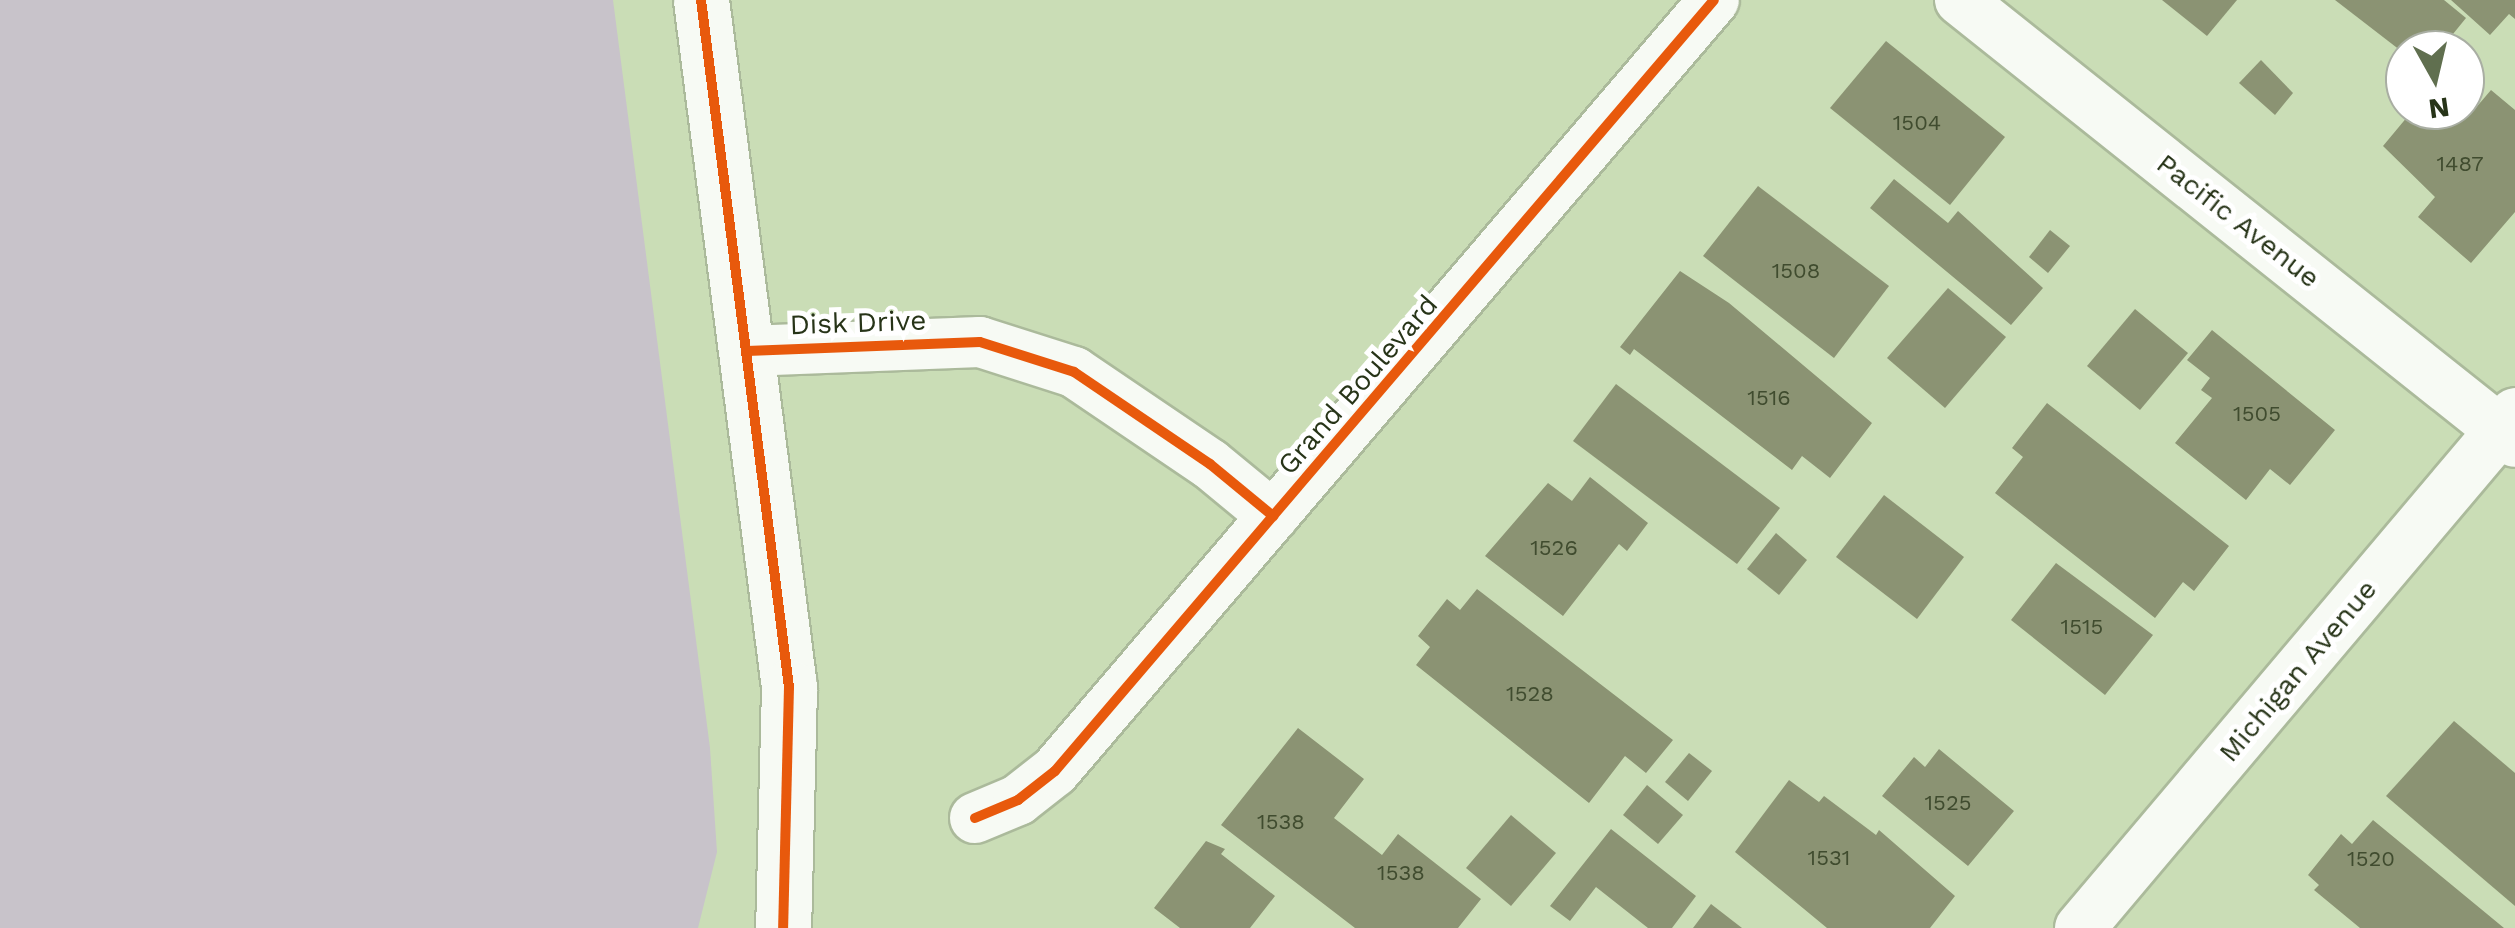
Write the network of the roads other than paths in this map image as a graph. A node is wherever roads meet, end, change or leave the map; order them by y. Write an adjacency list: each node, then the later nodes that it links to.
1 (700, 0): 4 (street)
2 (1714, 0): 6 (street, Grand Boulevard)
3 (1960, 0): 5 (street, Pacific Avenue)
4 (747, 351): 6 (street, Disk Drive); 8 (street)
5 (2510, 429): 9 (street, Michigan Avenue)
6 (1273, 516): 7 (street, Grand Boulevard)
7 (975, 818)
8 (783, 928)
9 (2080, 928)

